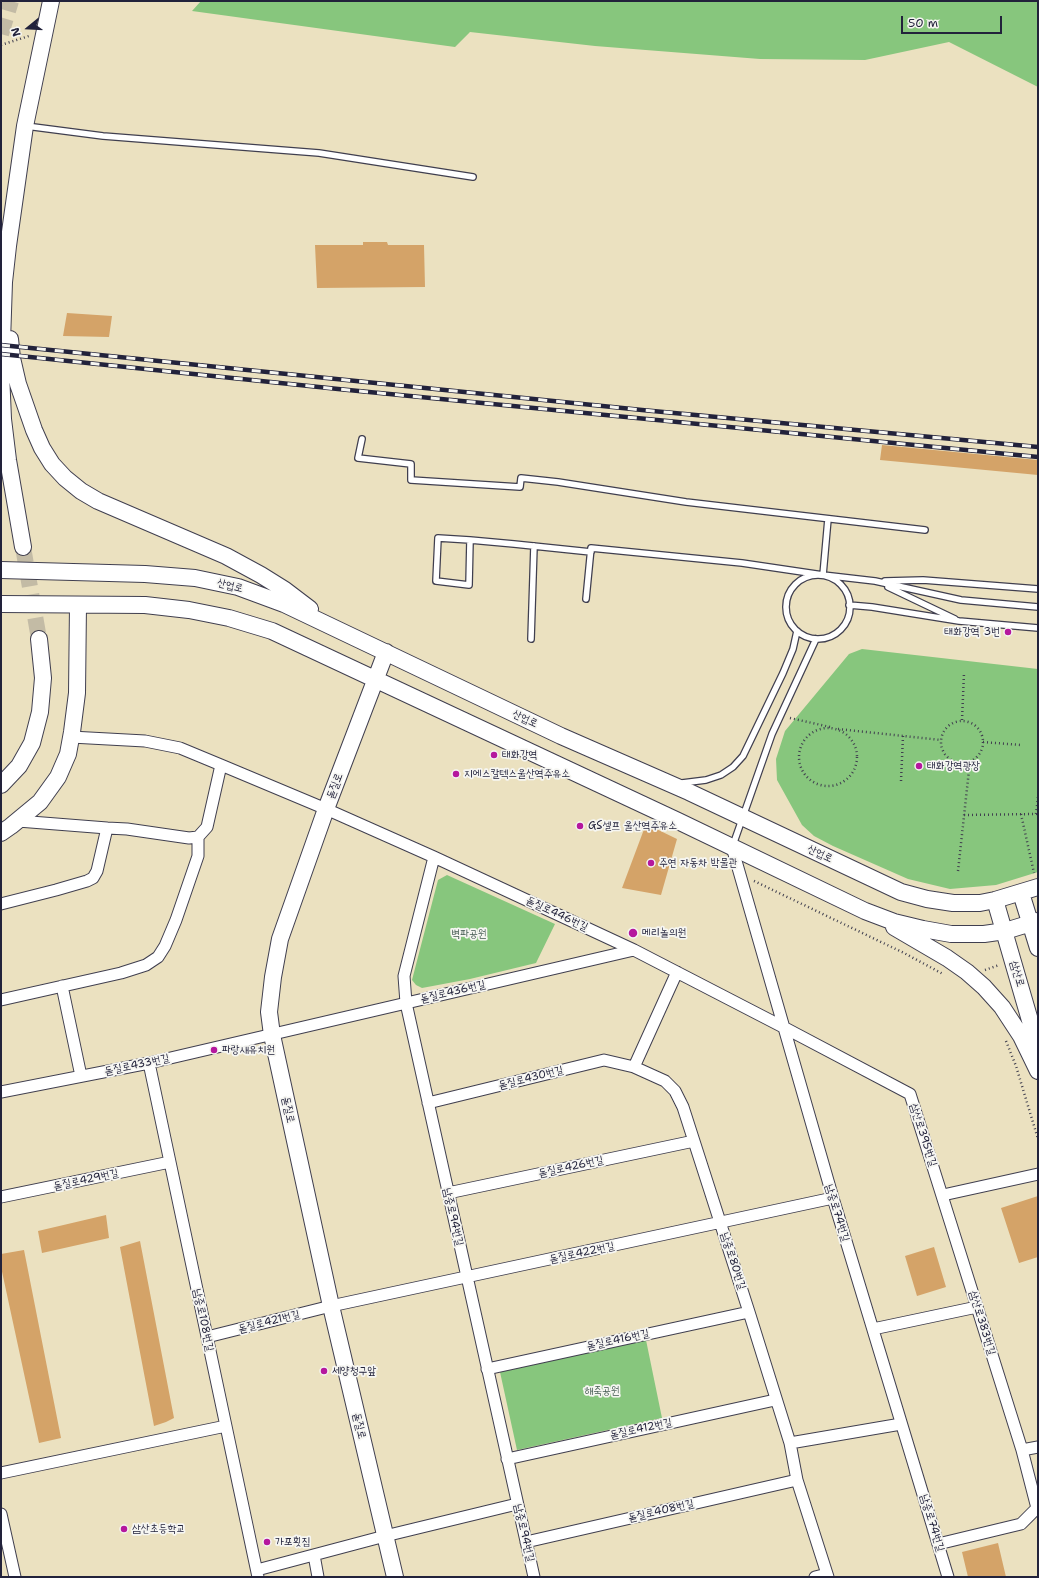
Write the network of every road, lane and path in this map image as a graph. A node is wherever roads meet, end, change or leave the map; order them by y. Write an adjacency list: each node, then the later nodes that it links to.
1 (39, 1): 3 (main road)
2 (51, 1): 5 (main road)
3 (40, 32): 4 (path); 5 (main road)
4 (1, 45)
5 (41, 56): 6 (main road)
6 (25, 126): 7 (lane); 8 (main road)
7 (473, 177)
8 (15, 201): 9 (main road); 10 (main road)
9 (1, 237)
10 (4, 282): 16 (main road); 28 (main road)
11 (362, 439): 12 (lane)
12 (828, 519): 13 (lane); 19 (lane)
13 (926, 530)
14 (470, 540): 14 (lane); 15 (lane)
15 (534, 546): 17 (lane); 32 (lane)
16 (23, 547)
17 (590, 552): 19 (lane); 22 (lane)
18 (1, 570): 28 (main road, 산업로)
19 (823, 575): 20 (lane); 25 (lane); 30 (lane)
20 (875, 581): 21 (lane); 26 (lane); 27 (lane)
21 (1038, 589)
22 (586, 599)
23 (1, 605): 24 (main road)
24 (78, 605): 36 (main road); 41 (main road)
25 (850, 605): 27 (lane); 33 (lane)
26 (1038, 607)
27 (959, 621): 29 (lane)
28 (329, 625): 34 (main road, 산업로)
29 (1038, 628)
30 (797, 631): 33 (lane); 48 (lane)
31 (39, 639): 49 (main road)
32 (531, 639)
33 (816, 639): 37 (lane)
34 (386, 652): 36 (main road, 돋질로); 48 (main road, 산업로)
35 (964, 673): 38 (path)
36 (376, 679): 51 (main road, 돋질로); 59 (main road)
37 (780, 716): 39 (path); 54 (lane)
38 (962, 720): 42 (path); 43 (path)
39 (832, 728): 39 (path); 40 (path)
40 (904, 736): 42 (path); 47 (path)
41 (71, 738): 46 (street, 돋질로446번길); 55 (main road)
42 (941, 740): 45 (path)
43 (983, 742): 44 (path); 45 (path)
44 (1021, 745)
45 (970, 761): 53 (path)
46 (221, 765): 51 (street, 돋질로446번길); 58 (street)
47 (901, 781)
48 (669, 783): 54 (main road, 산업로)
49 (1, 785)
50 (1038, 797): 52 (path)
51 (326, 808): 60 (street, 돋질로446번길); 80 (main road, 돋질로)
52 (1020, 814): 53 (path); 62 (path)
53 (964, 815): 61 (path)
54 (743, 817): 59 (lane); 65 (main road, 산업로)
55 (18, 821): 56 (street); 57 (main road)
56 (107, 828): 58 (street); 66 (street)
57 (1, 833)
58 (198, 836): 76 (street)
59 (732, 847): 67 (main road); 79 (street, 남중로74번길)
60 (434, 856): 71 (street, 돋질로446번길); 78 (street, 남중로94번길)
61 (958, 871)
62 (1036, 880): 64 (main road, 산업로)
63 (752, 881): 75 (path)
64 (1021, 893): 65 (main road, 산업로); 68 (main road)
65 (995, 900): 69 (main road, 삼산로)
66 (1, 904)
67 (864, 911): 69 (main road); 85 (main road)
68 (1034, 923): 69 (main road); 70 (main road)
69 (1005, 931): 82 (main road, 삼산로)
70 (1038, 948)
71 (634, 950): 73 (street, 돋질로446번길); 78 (street, 돋질로436번길)
72 (1005, 963): 74 (path)
73 (677, 972): 79 (street, 돋질로446번길); 84 (street)
74 (978, 972)
75 (946, 976)
76 (62, 986): 77 (street); 86 (street)
77 (1, 1000)
78 (406, 1003): 80 (street, 돋질로436번길); 88 (street, 남중로94번길)
79 (785, 1028): 94 (street, 삼산로395번길); 96 (street, 남중로74번길)
80 (272, 1034): 83 (street, 돋질로433번길); 99 (main road, 돋질로)
81 (1004, 1037): 89 (path)
82 (1038, 1048)
83 (149, 1063): 86 (street, 돋질로433번길); 91 (street, 남중로108번길)
84 (634, 1067): 88 (street, 돋질로430번길); 90 (street, 남중로80번길)
85 (1038, 1070)
86 (81, 1076): 87 (street, 돋질로433번길)
87 (1, 1092)
88 (428, 1104): 93 (street, 남중로94번길)
89 (1038, 1139)
90 (694, 1141): 93 (street, 돋질로426번길); 97 (street, 남중로80번길)
91 (170, 1162): 95 (street, 돋질로429번길); 103 (street, 남중로108번길)
92 (1038, 1174): 94 (street)
93 (448, 1193): 98 (street, 남중로94번길)
94 (943, 1195): 100 (street, 삼산로383번길)
95 (1, 1197)
96 (833, 1198): 97 (street, 돋질로422번길); 102 (street, 남중로74번길)
97 (720, 1223): 98 (street, 돋질로422번길); 101 (street, 남중로80번길)
98 (467, 1278): 99 (street, 돋질로422번길); 104 (street, 남중로94번길)
99 (331, 1306): 103 (street, 돋질로421번길); 116 (main road, 돋질로)
100 (977, 1307): 102 (street); 110 (street, 삼산로383번길)
101 (749, 1312): 104 (street, 돋질로416번길); 105 (street, 남중로80번길)
102 (873, 1329): 106 (street, 남중로74번길)
103 (207, 1337): 107 (street, 남중로108번길)
104 (487, 1369): 111 (street, 남중로94번길)
105 (775, 1400): 108 (street, 남중로80번길); 111 (street, 돋질로412번길)
106 (902, 1424): 108 (street); 118 (street, 남중로74번길)
107 (226, 1426): 112 (street); 120 (street, 남중로108번길)
108 (790, 1443): 113 (street, 남중로80번길)
109 (1038, 1447): 110 (street)
110 (1022, 1450): 118 (street, 삼산로383번길)
111 (507, 1459): 114 (street, 남중로94번길)
112 (1, 1473)
113 (797, 1480): 117 (street, 돋질로408번길); 121 (street, 남중로80번길)
114 (517, 1504): 116 (street); 117 (street, 남중로94번길)
115 (1, 1514): 122 (street)
116 (385, 1536): 119 (street); 124 (main road, 돋질로)
117 (526, 1542): 125 (street, 남중로94번길)
118 (938, 1544): 127 (street, 남중로74번길)
119 (314, 1555): 120 (street); 123 (street)
120 (257, 1574)
121 (828, 1575): 126 (street)
122 (15, 1577)
123 (318, 1577)
124 (395, 1577)
125 (534, 1577)
126 (815, 1577)
127 (948, 1577)

